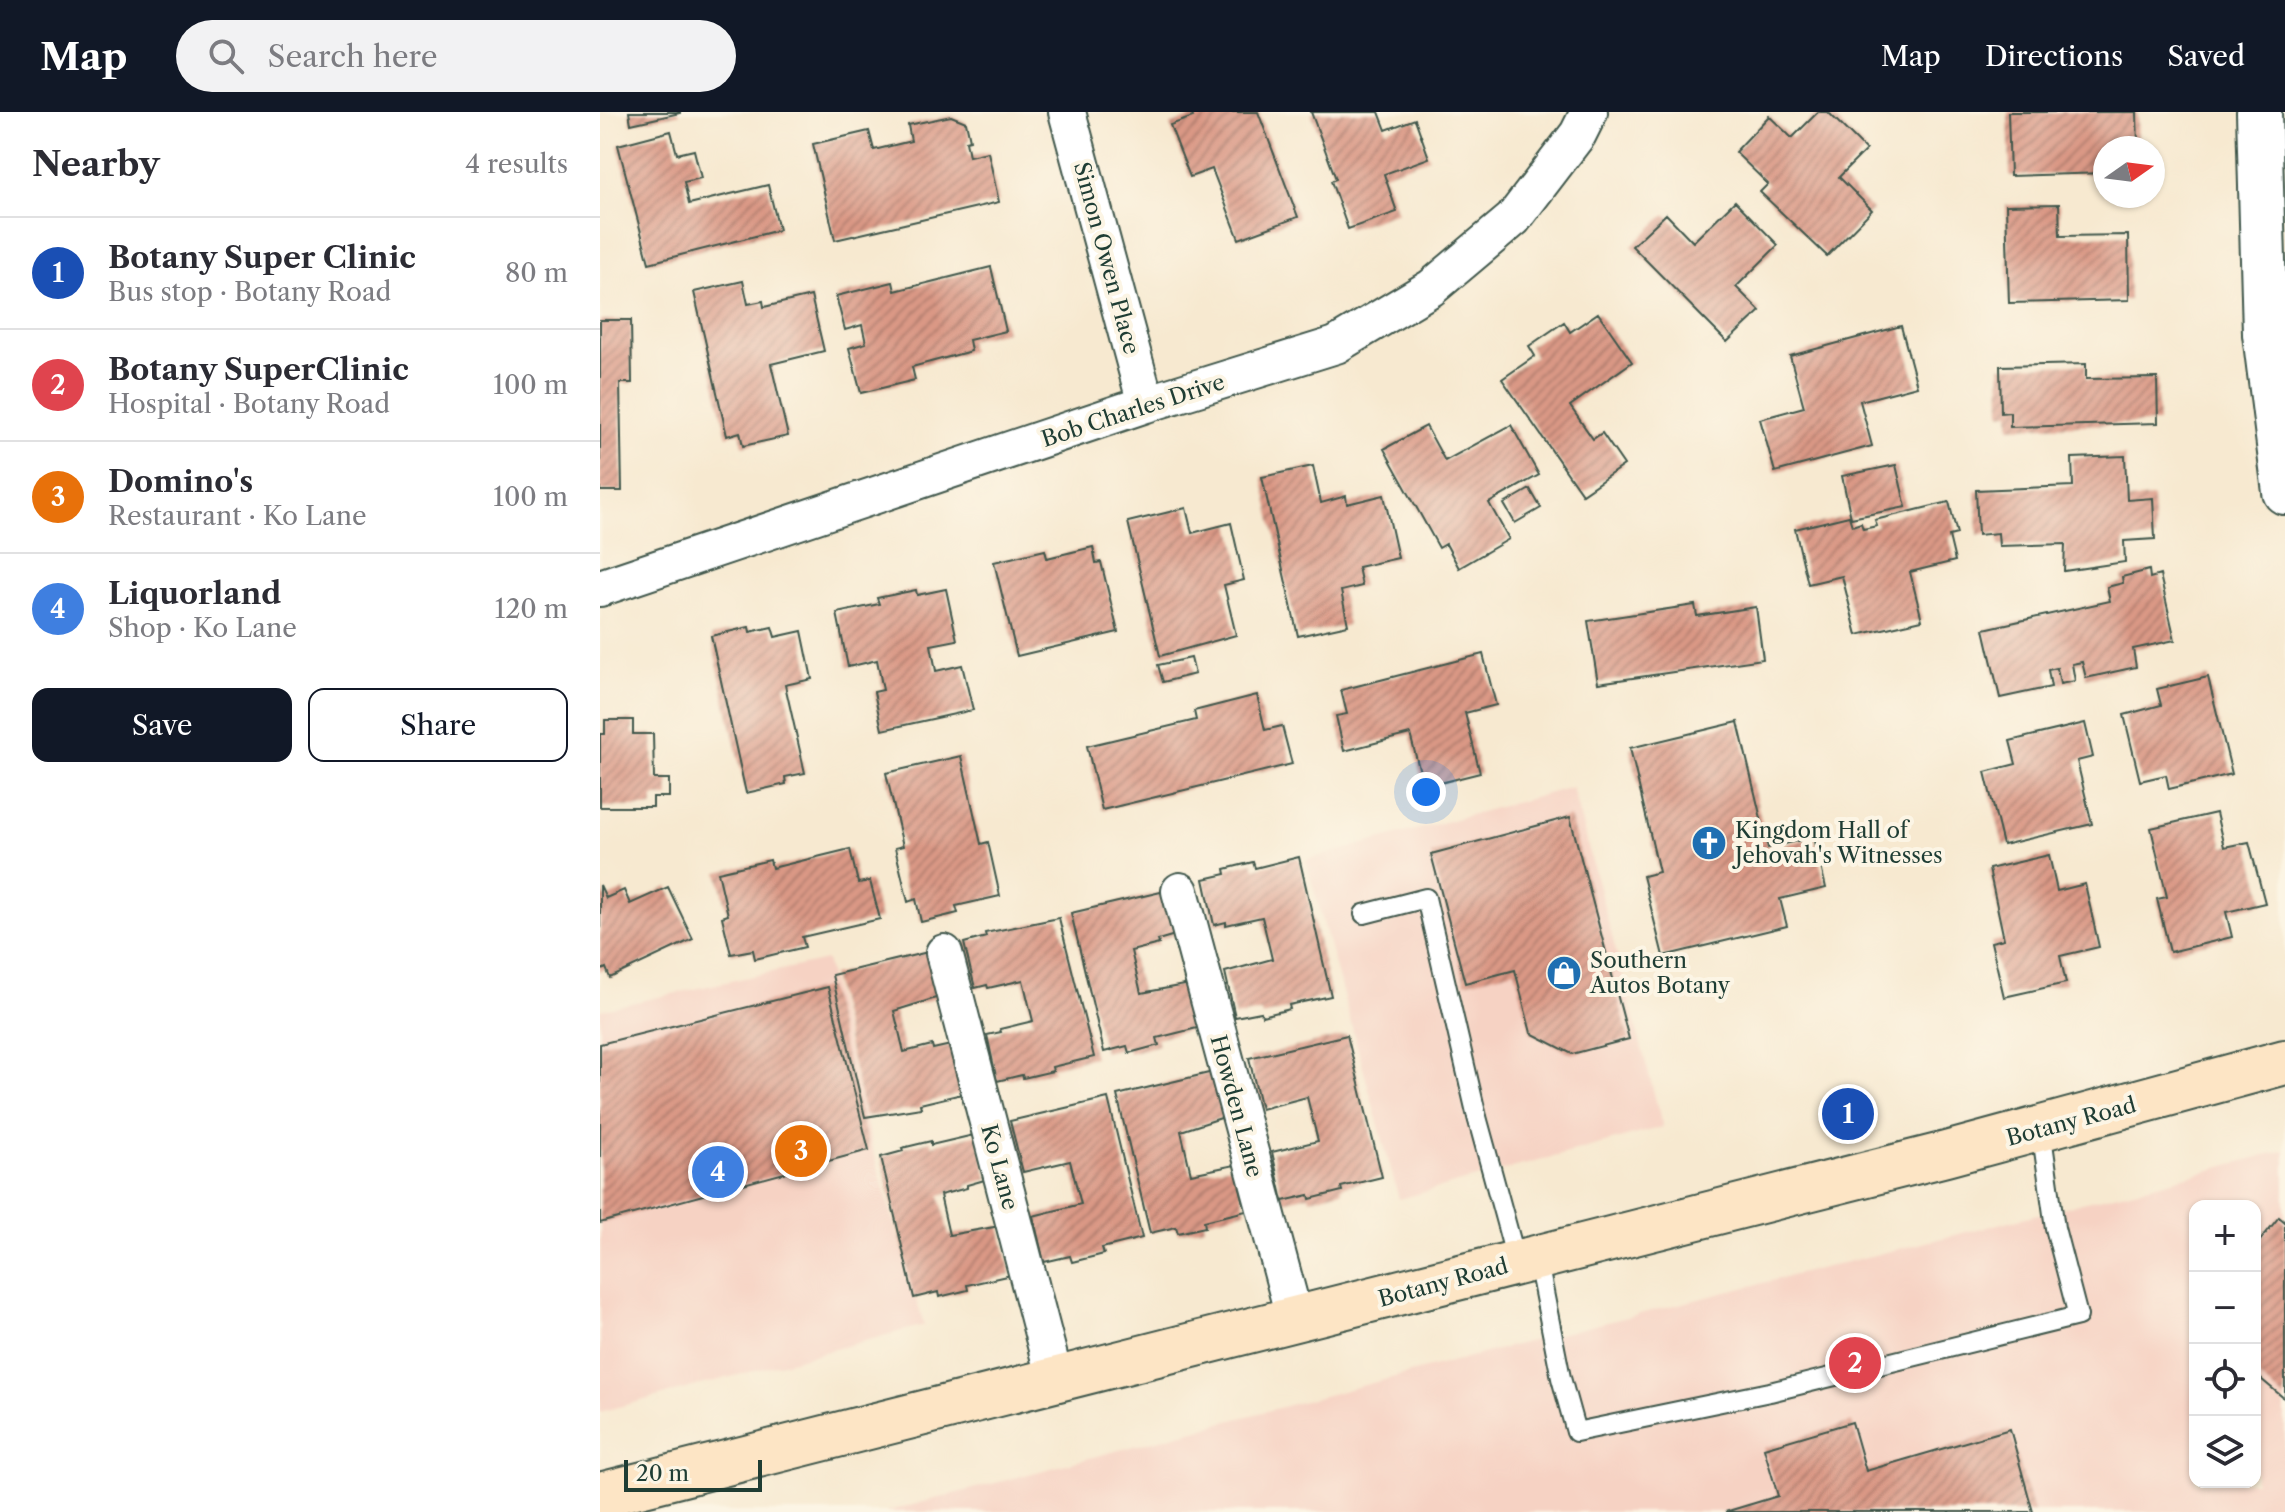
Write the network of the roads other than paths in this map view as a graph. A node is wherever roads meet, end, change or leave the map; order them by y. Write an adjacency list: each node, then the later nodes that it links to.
1 (1067, 112): 4 (street, Simon Owen Place)
2 (1589, 112): 4 (street, Bob Charles Drive)
3 (2259, 112): 5 (street)
4 (1146, 404): 6 (street, Bob Charles Drive)
5 (2285, 492)
6 (600, 588)
7 (1180, 891): 13 (street, Howden Lane)
8 (1364, 914): 12 (lane)
9 (944, 953): 14 (street, Ko Lane)
10 (2285, 1062): 11 (main road, Botany Road)
11 (2041, 1129): 12 (main road, Botany Road); 12 (lane)
12 (1527, 1260): 13 (main road, Botany Road)
13 (1295, 1320): 14 (main road, Botany Road)
14 (1055, 1380): 15 (main road, Botany Road)
15 (600, 1495)

